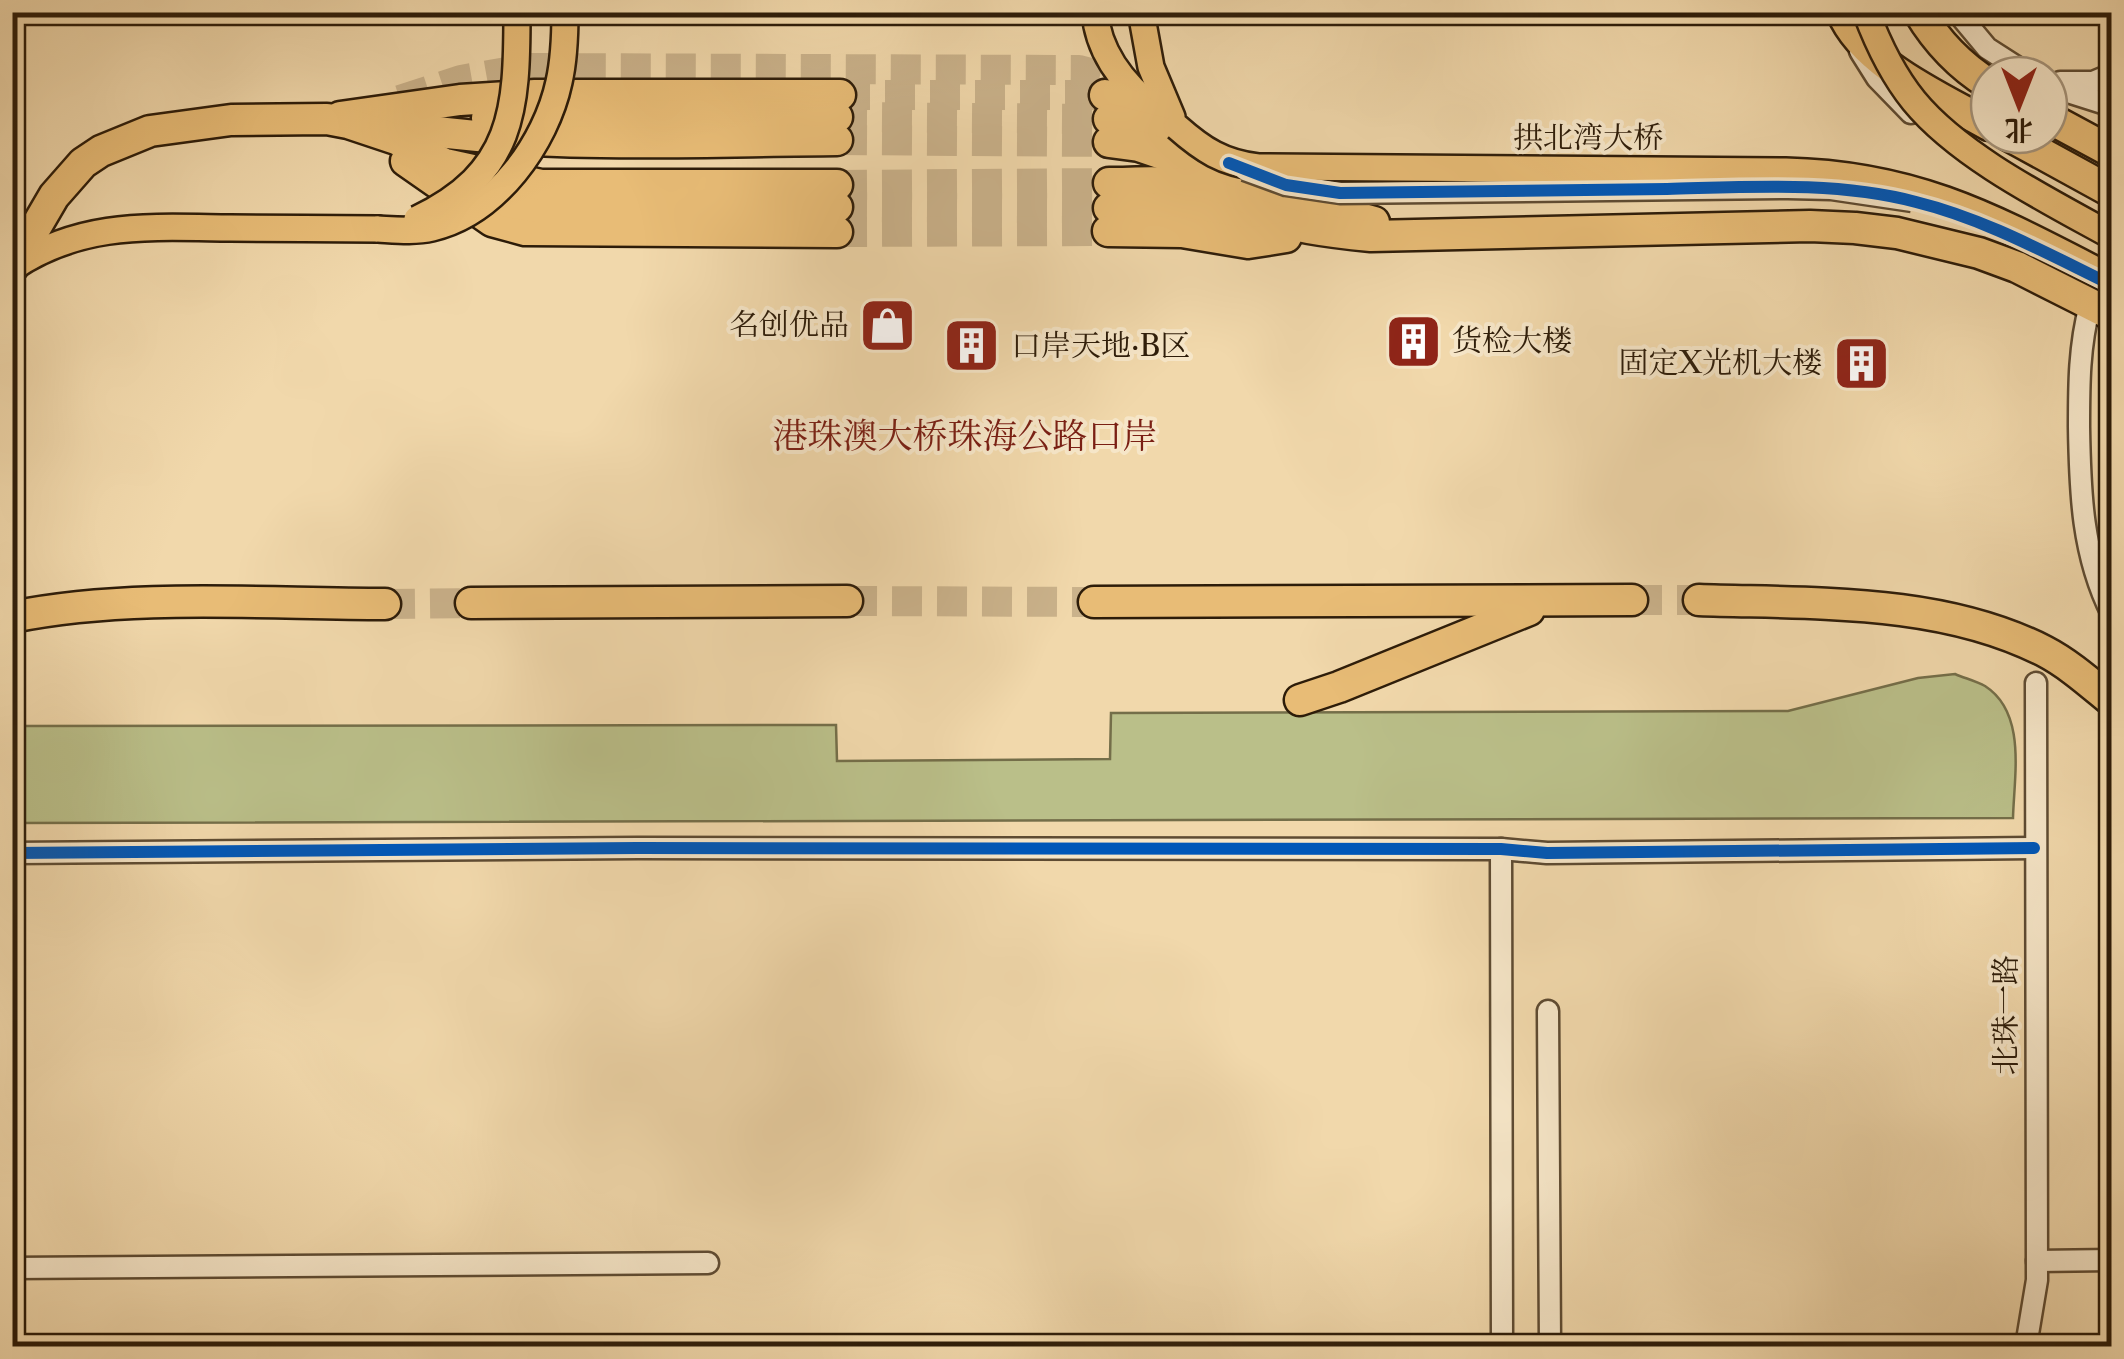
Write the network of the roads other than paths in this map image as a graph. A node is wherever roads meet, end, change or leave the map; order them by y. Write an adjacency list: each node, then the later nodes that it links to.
1 (517, 12): 23 (main road, bridge)
2 (565, 12): 23 (main road, bridge)
3 (1095, 12): 18 (main road)
4 (1141, 12): 18 (main road, 拱北湾大桥)
5 (1919, 12): 9 (highway)
6 (1957, 12): 8 (street)
7 (1852, 17): 14 (highway); 25 (main road, bridge); 26 (street)
8 (1998, 55)
9 (1969, 72)
10 (2112, 74): 11 (street)
11 (2069, 84)
12 (2069, 90): 13 (street)
13 (2112, 106)
14 (1969, 113)
15 (327, 118): 15 (highway); 17 (highway); 28 (highway)
16 (2069, 129): 19 (highway)
17 (370, 130): 17 (highway)
18 (1189, 135): 21 (main road, 拱北湾大桥, bridge); 24 (highway); 24 (highway)
19 (2112, 152)
20 (2044, 155): 22 (highway)
21 (1229, 164): 27 (street, bridge); 29 (main road, 拱北湾大桥, bridge)
22 (2112, 192)
23 (378, 229): 28 (main road)
24 (1374, 229): 24 (highway); 27 (highway)
25 (2112, 236)
26 (2112, 248)
27 (2019, 254): 29 (highway)
28 (12, 268)
29 (2107, 294): 37 (street)
30 (847, 600): 35 (highway)
31 (1567, 600): 32 (highway); 34 (highway); 40 (highway)
32 (1632, 600)
33 (1699, 600): 41 (highway)
34 (1094, 602)
35 (471, 603)
36 (385, 604): 38 (highway)
37 (2112, 614)
38 (12, 617)
39 (2036, 683): 42 (street, 北珠一路)
40 (1300, 700)
41 (2111, 701)
42 (2034, 848): 43 (street); 47 (street, 北珠一路)
43 (1501, 849): 44 (street); 50 (street)
44 (12, 853)
45 (1548, 1011): 51 (street)
46 (2112, 1260): 47 (street)
47 (2037, 1261): 52 (street, 北珠一路)
48 (708, 1263): 49 (street)
49 (12, 1268)
50 (1502, 1346)
51 (1550, 1346)
52 (2026, 1346)

